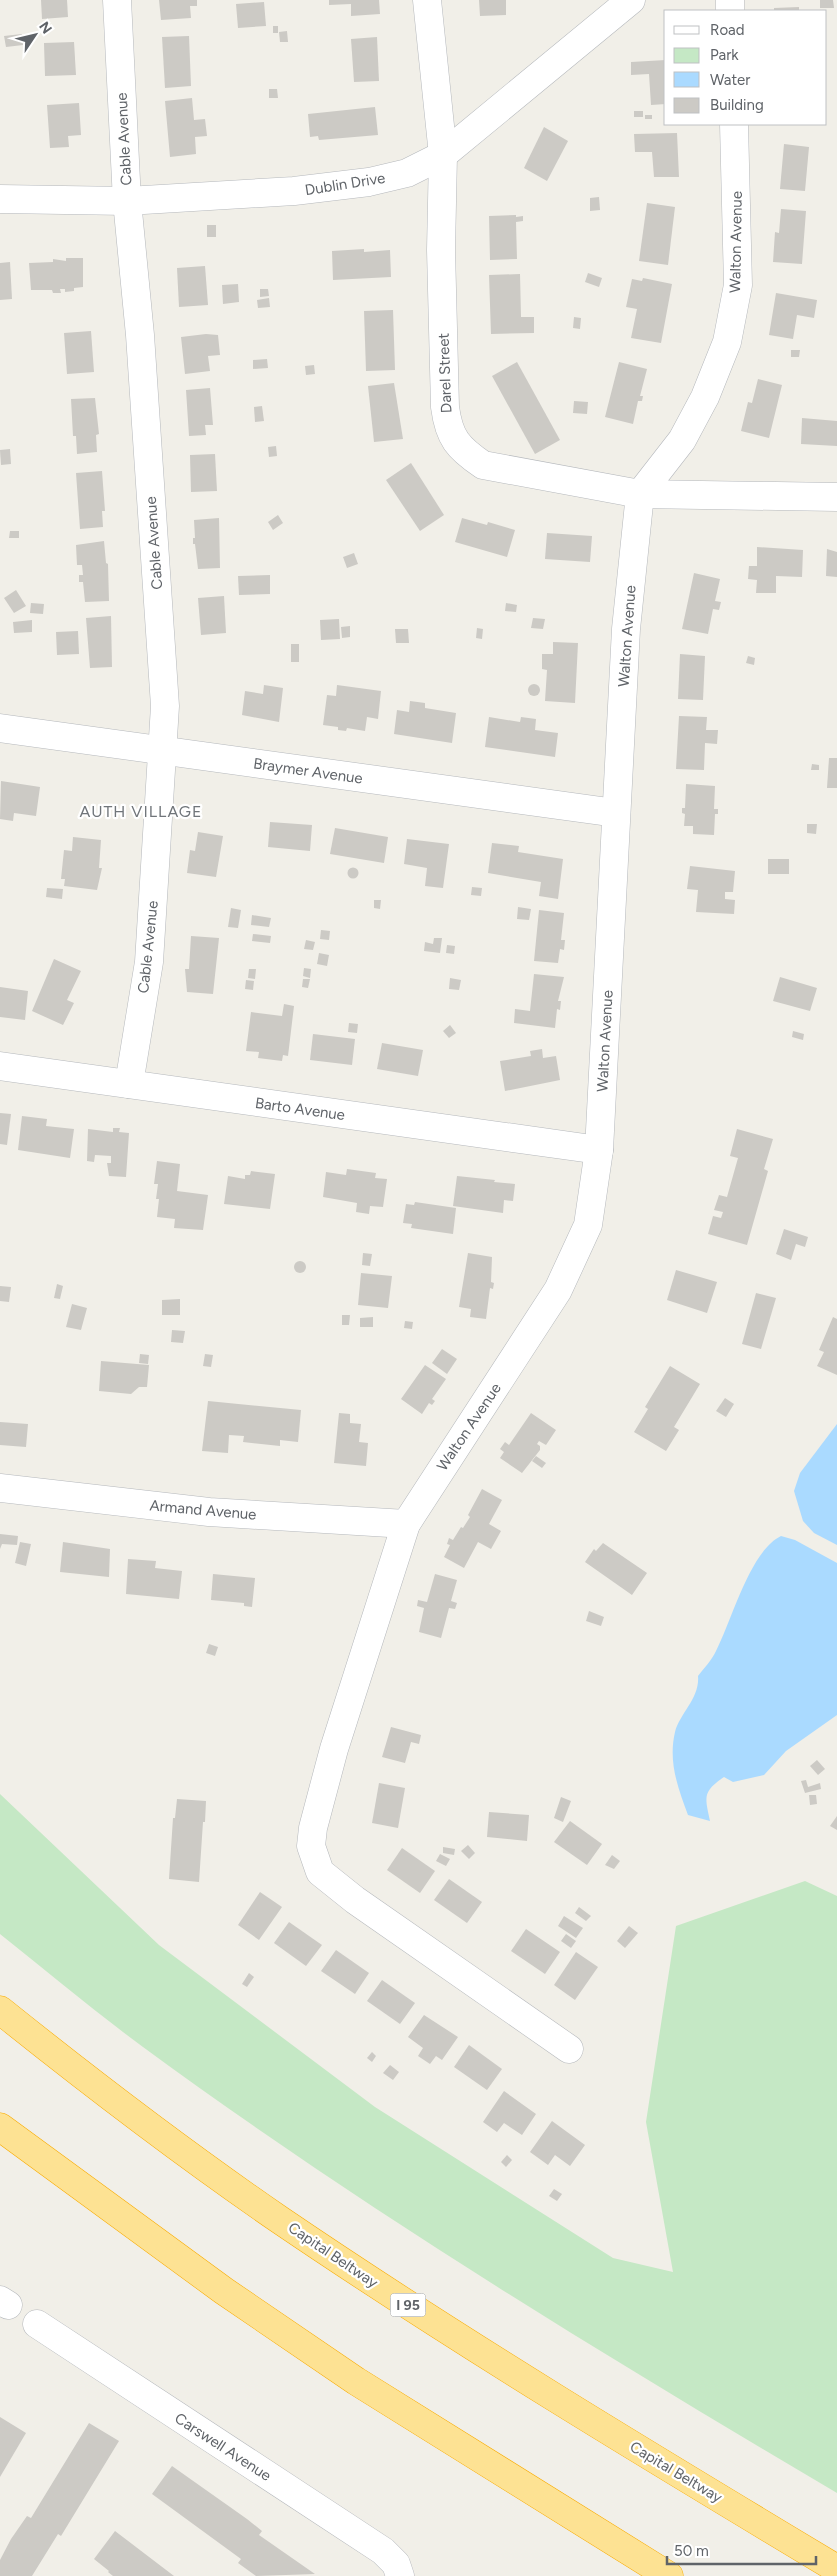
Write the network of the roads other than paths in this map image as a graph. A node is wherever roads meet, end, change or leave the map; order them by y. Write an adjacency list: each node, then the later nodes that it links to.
1 (117, 0): 7 (street, Cable Avenue)
2 (427, 0): 5 (street, Darel Street)
3 (631, 0): 5 (street, Dublin Drive)
4 (734, 125): 8 (street, Walton Avenue)
5 (443, 155): 7 (street, Dublin Drive); 8 (street, Darel Street)
6 (0, 199): 7 (street, Dublin Drive)
7 (127, 201): 11 (street, Cable Avenue)
8 (640, 494): 9 (street, Darel Street); 12 (street, Walton Avenue)
9 (837, 497)
10 (0, 728): 11 (street, Braymer Avenue)
11 (161, 750): 12 (street, Braymer Avenue); 14 (street, Cable Avenue)
12 (616, 813): 15 (street, Walton Avenue)
13 (0, 1066): 14 (street, Barto Avenue)
14 (129, 1084): 15 (street, Barto Avenue)
15 (600, 1150): 17 (street, Walton Avenue)
16 (0, 1488): 17 (street, Armand Avenue)
17 (406, 1524): 19 (street, Walton Avenue)
18 (0, 2010): 22 (highway, Capital Beltway / I 95)
19 (569, 2048)
20 (0, 2127): 24 (highway)
21 (37, 2324): 23 (street, Carswell Avenue)
22 (837, 2569)
23 (400, 2576)
24 (669, 2576)

